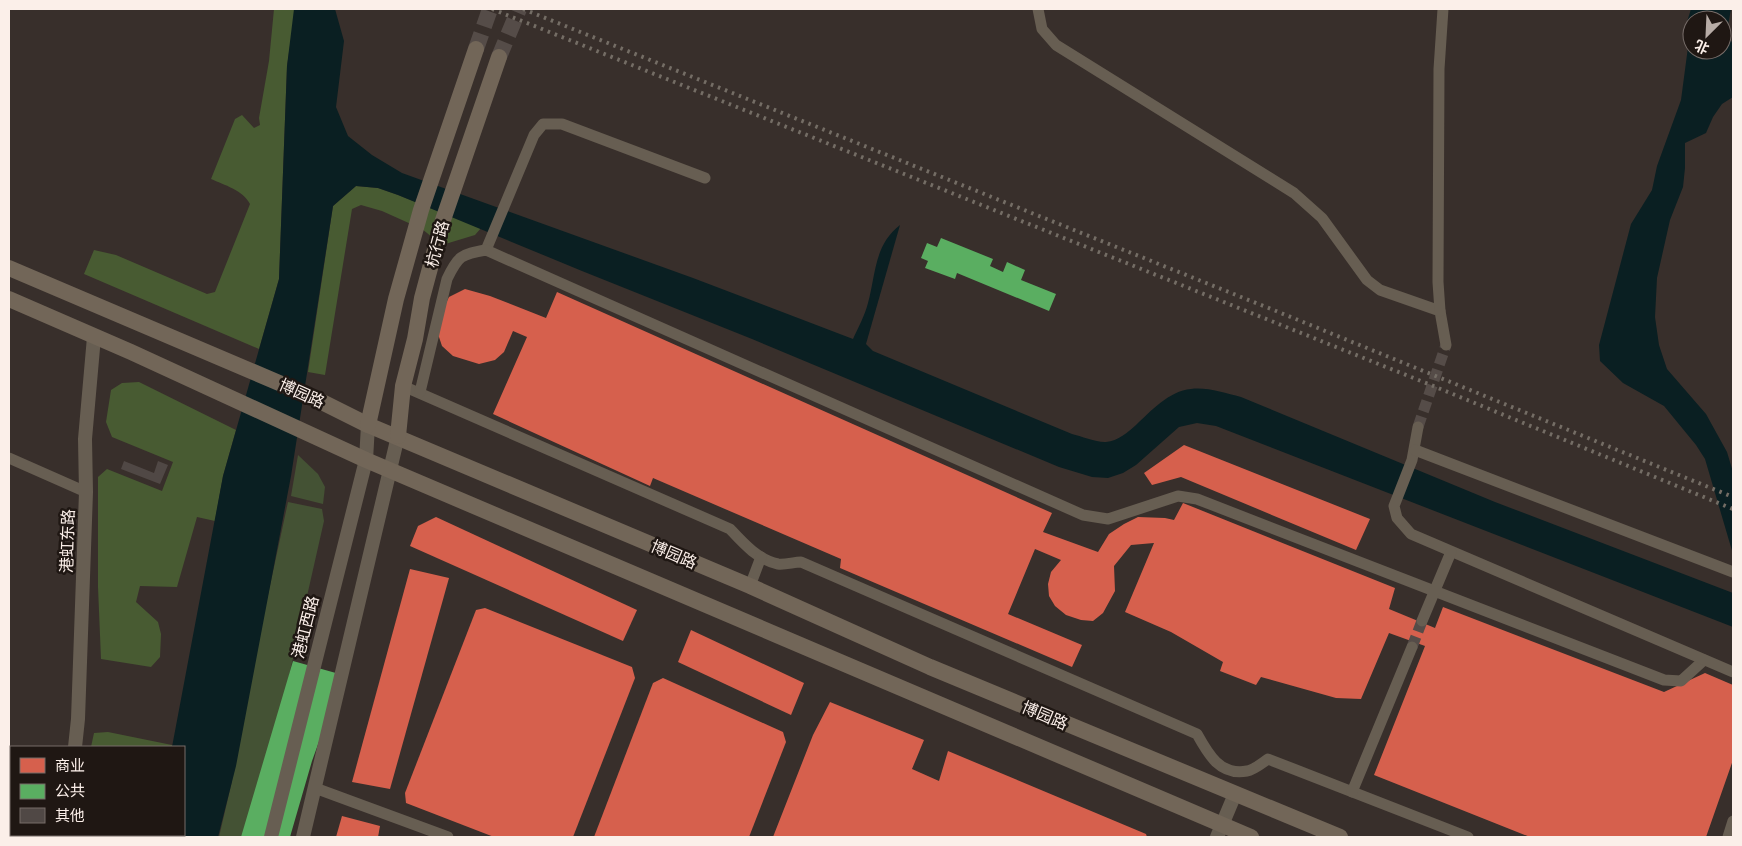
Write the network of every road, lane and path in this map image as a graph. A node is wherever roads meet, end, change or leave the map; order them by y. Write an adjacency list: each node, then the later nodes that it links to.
1 (1038, 9): 9 (street)
2 (1443, 9): 9 (street)
3 (476, 49): 14 (main road, 杭行路)
4 (500, 57): 12 (main road, 杭行路)
5 (705, 178): 6 (street)
6 (486, 250): 13 (street); 26 (street)
7 (9, 268): 14 (main road, 博园路)
8 (9, 299): 10 (main road, 博园路)
9 (1440, 311): 11 (street)
10 (94, 337): 19 (main road, 博园路); 21 (street, 港虹东路)
11 (1446, 345)
12 (403, 386): 13 (street); 16 (main road, 杭行路)
13 (420, 392): 23 (street)
14 (368, 425): 16 (main road, 博园路); 19 (street, 港虹西路)
15 (1418, 427): 17 (street)
16 (398, 436): 20 (street); 25 (main road, 博园路)
17 (1413, 455): 22 (street); 24 (street)
18 (9, 458): 21 (street)
19 (366, 460): 20 (main road, 博园路); 39 (street, 港虹西路)
20 (391, 470): 34 (street); 38 (main road, 博园路)
21 (86, 492): 31 (street, 港虹东路)
22 (1451, 552): 26 (street); 29 (street)
23 (761, 557): 25 (street); 32 (street)
24 (1733, 572)
25 (750, 586): 33 (main road, 博园路)
26 (1435, 591): 27 (street); 29 (street)
27 (1422, 621)
28 (1412, 647): 35 (street)
29 (1704, 660): 30 (street)
30 (1733, 672)
31 (74, 746)
32 (1219, 766): 33 (street); 35 (street)
33 (1217, 786): 36 (main road, 博园路)
34 (315, 788): 40 (street); 41 (street)
35 (1352, 792): 44 (street)
36 (1235, 794): 38 (street); 43 (main road, 博园路)
37 (1733, 821): 45 (street)
38 (1220, 831): 42 (main road, 博园路)
39 (271, 837)
40 (303, 837)
41 (448, 837)
42 (1251, 837)
43 (1340, 837)
44 (1468, 837)
45 (1728, 837)

